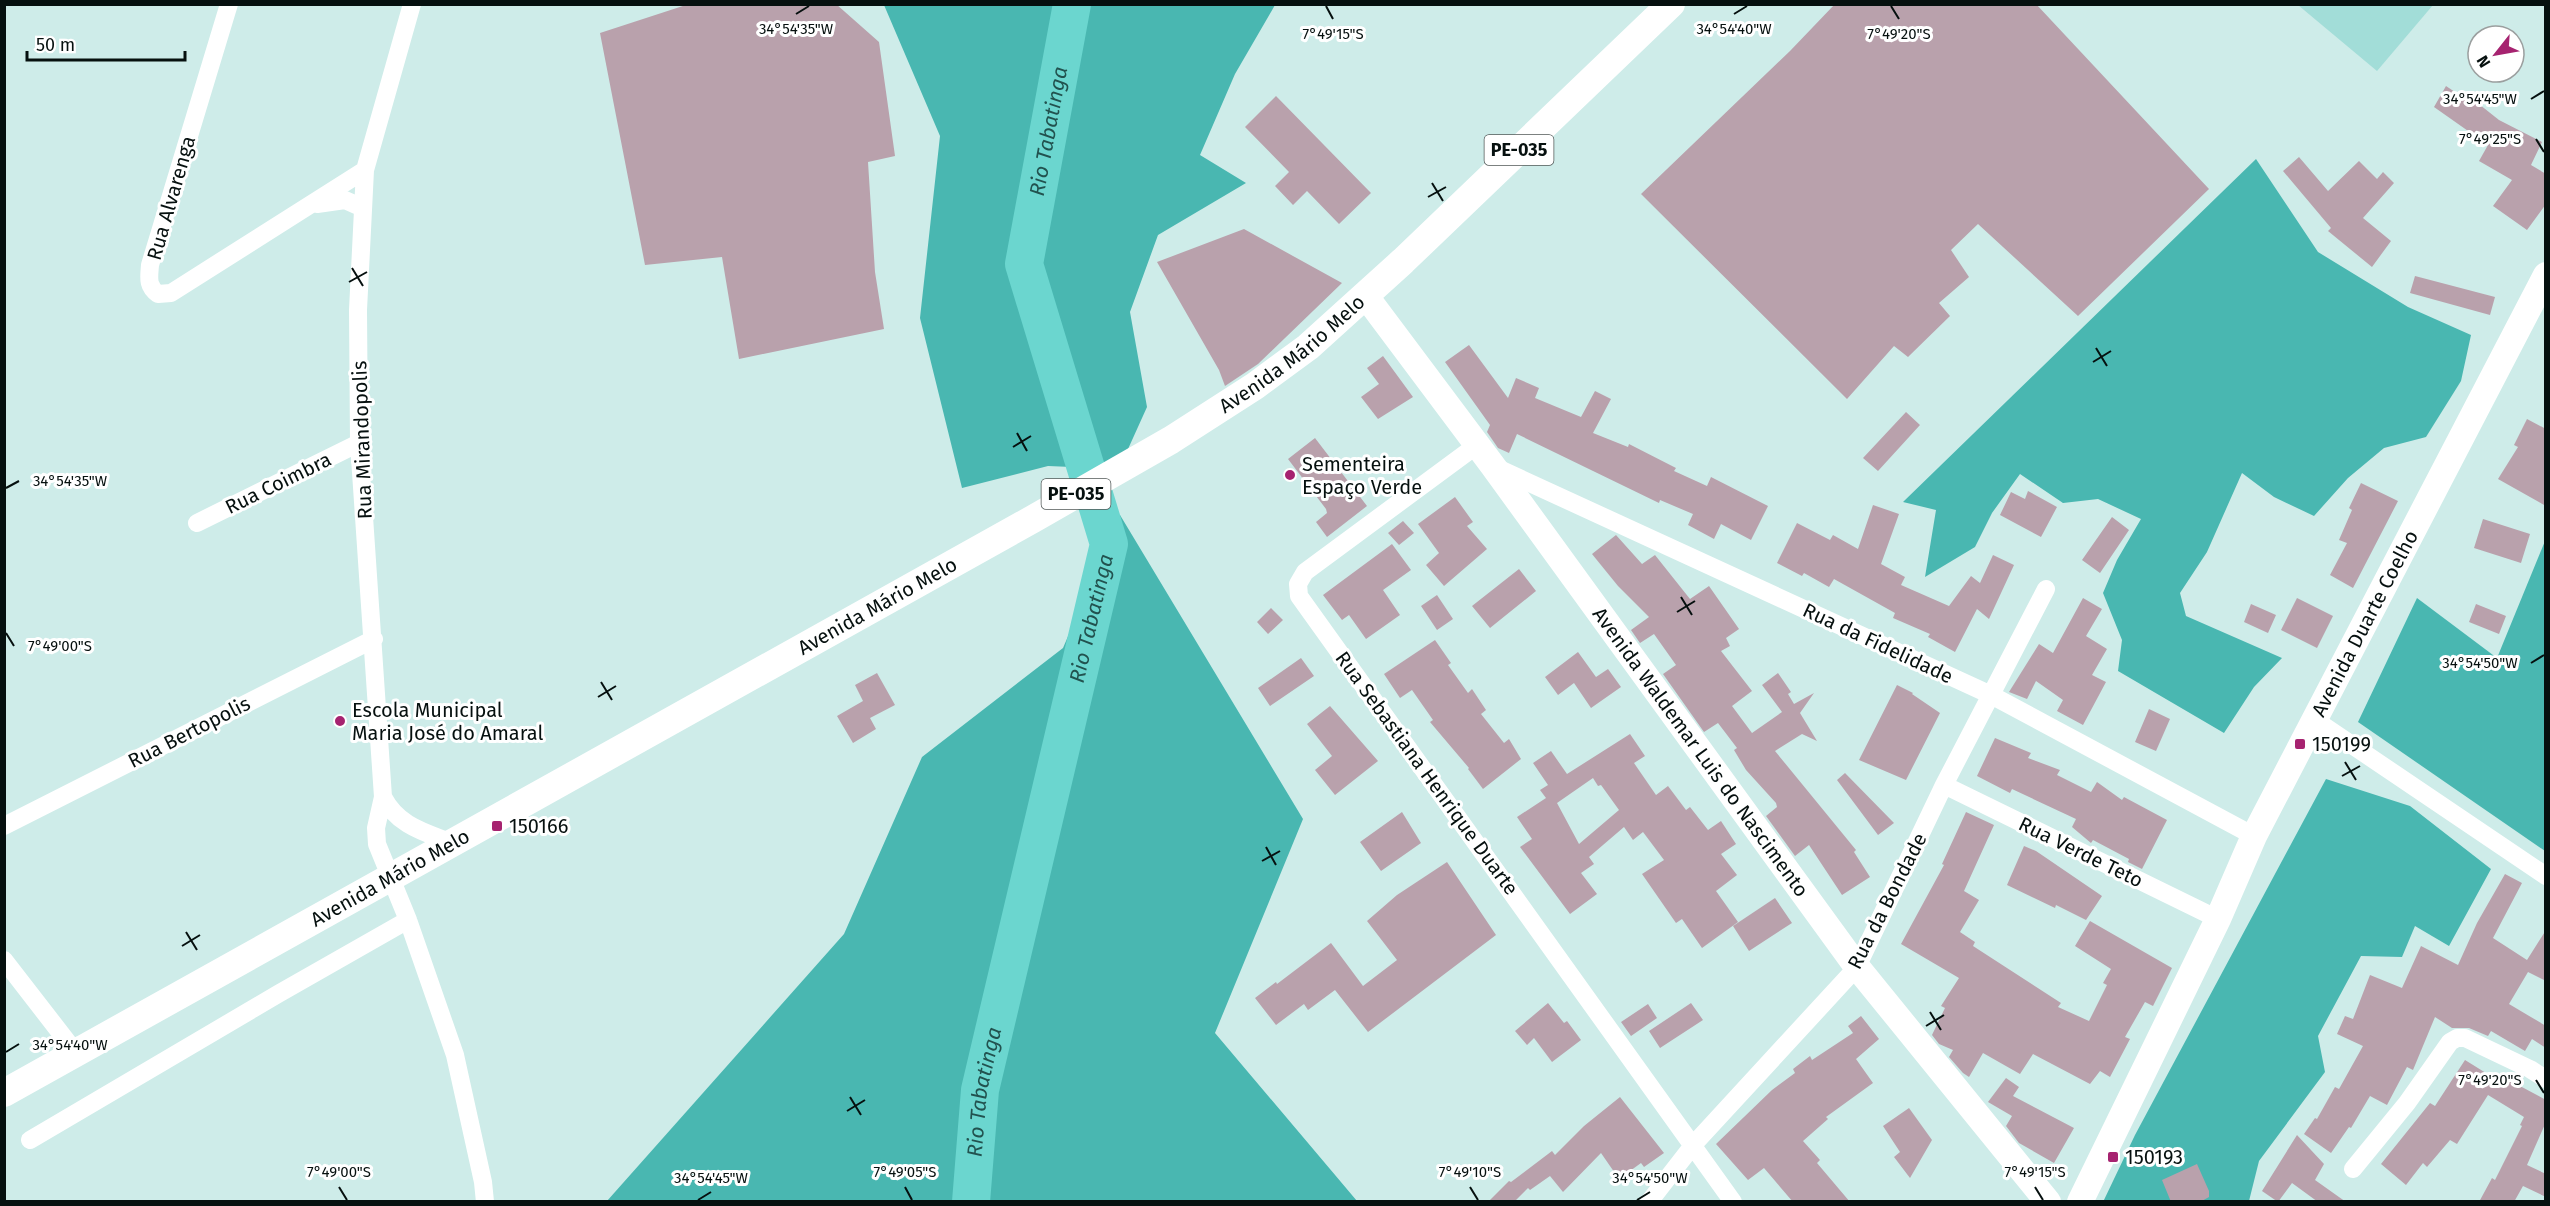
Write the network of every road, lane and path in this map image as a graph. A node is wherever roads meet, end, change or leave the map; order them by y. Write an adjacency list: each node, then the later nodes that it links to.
1 (229, 4): 5 (street, Rua Alvarenga)
2 (412, 4): 4 (street, Rua Mirandopolis)
3 (1671, 4): 8 (main road, Avenida Mário Melo / PE-035)
4 (365, 170): 5 (street, Rua Alvarenga); 6 (street, Rua Mirandopolis)
5 (309, 205): 6 (street)
6 (363, 208): 9 (street, Rua Mirandopolis)
7 (2546, 275): 16 (main road, Avenida Duarte Coelho)
8 (1365, 295): 10 (main road, Avenida Waldemar Luis do Nascimento); 21 (main road, Avenida Mário Melo / PE-035)
9 (359, 443): 12 (street, Rua Coimbra); 14 (street, Rua Mirandopolis)
10 (1477, 445): 11 (main road, Avenida Waldemar Luis do Nascimento); 32 (street, Rua Sebastiana Henrique Duarte)
11 (1493, 466): 15 (street, Rua da Fidelidade); 27 (main road, Avenida Waldemar Luis do Nascimento)
12 (197, 523)
13 (2046, 589): 15 (street, Rua da Bondade)
14 (374, 639): 18 (street, Rua Mirandopolis); 19 (street, Rua Bertopolis)
15 (1991, 695): 17 (street, Rua da Bondade); 20 (street, Rua da Fidelidade)
16 (2315, 720): 20 (main road, Avenida Duarte Coelho); 22 (street)
17 (1944, 785): 24 (street, Rua Verde Teto); 27 (street, Rua da Bondade)
18 (384, 797): 21 (street); 23 (street, Rua Mirandopolis)
19 (4, 826)
20 (2254, 836): 24 (main road, Avenida Duarte Coelho)
21 (452, 843): 23 (main road, Avenida Mário Melo / PE-035)
22 (2546, 876)
23 (391, 877): 25 (street, Rua Mirandopolis); 28 (main road, Avenida Mário Melo / PE-035)
24 (2217, 919): 38 (main road, Avenida Duarte Coelho)
25 (408, 920): 31 (street); 34 (street, Rua Mirandopolis)
26 (4, 960): 28 (street)
27 (1857, 968): 32 (street, Rua da Bondade); 37 (main road, Avenida Waldemar Luis do Nascimento)
28 (76, 1053): 30 (main road, Avenida Mário Melo / PE-035)
29 (2546, 1079): 33 (street)
30 (4, 1093)
31 (30, 1140)
32 (1694, 1144): 35 (street, Rua da Bondade); 36 (street, Rua Sebastiana Henrique Duarte)
33 (2353, 1168)
34 (485, 1202)
35 (1649, 1202)
36 (1733, 1202)
37 (2048, 1202)
38 (2080, 1202)

